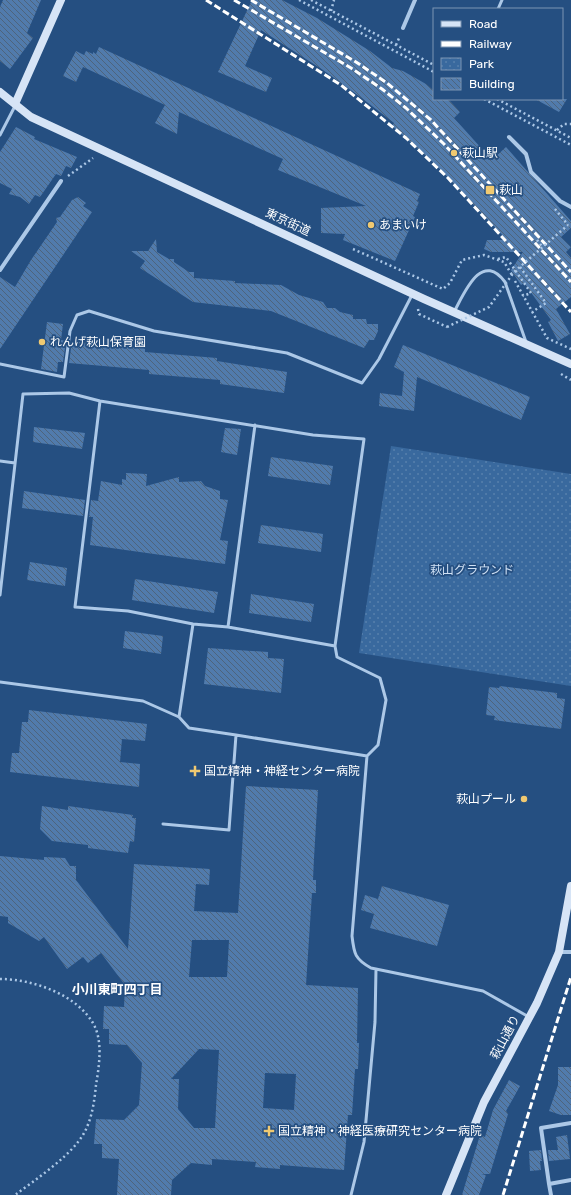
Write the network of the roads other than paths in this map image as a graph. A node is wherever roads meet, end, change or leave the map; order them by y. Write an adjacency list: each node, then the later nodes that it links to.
1 (61, 0): 5 (street)
2 (416, 0): 3 (street)
3 (403, 28)
4 (0, 92): 5 (street, 東京街道)
5 (15, 104): 6 (lane); 11 (street, 東京街道)
6 (0, 135)
7 (509, 137): 9 (street)
8 (61, 182): 10 (street)
9 (571, 207)
10 (0, 270)
11 (413, 294): 12 (street, 東京街道); 14 (lane)
12 (454, 312): 13 (street, 東京街道); 13 (lane)
13 (527, 344): 15 (street, 東京街道)
14 (0, 364)
15 (571, 364)
16 (100, 401): 17 (lane); 19 (lane); 22 (lane)
17 (255, 425): 23 (lane); 24 (lane)
18 (0, 461): 19 (lane)
19 (15, 463): 20 (lane)
20 (2, 565): 21 (lane)
21 (0, 595)
22 (194, 624): 23 (lane); 26 (lane)
23 (228, 627): 24 (lane)
24 (335, 646): 28 (lane)
25 (0, 682): 26 (lane)
26 (179, 717): 27 (lane)
27 (236, 735): 28 (lane); 29 (lane)
28 (367, 756): 33 (lane)
29 (163, 824)
30 (571, 886): 31 (street, 萩山通り)
31 (559, 952): 32 (street); 34 (street, 萩山通り)
32 (571, 952)
33 (376, 969): 34 (lane); 38 (lane)
34 (529, 1017): 39 (street, 萩山通り)
35 (571, 1123): 37 (street)
36 (571, 1180): 37 (street)
37 (549, 1184): 40 (street)
38 (351, 1195)
39 (446, 1195)
40 (551, 1195)

